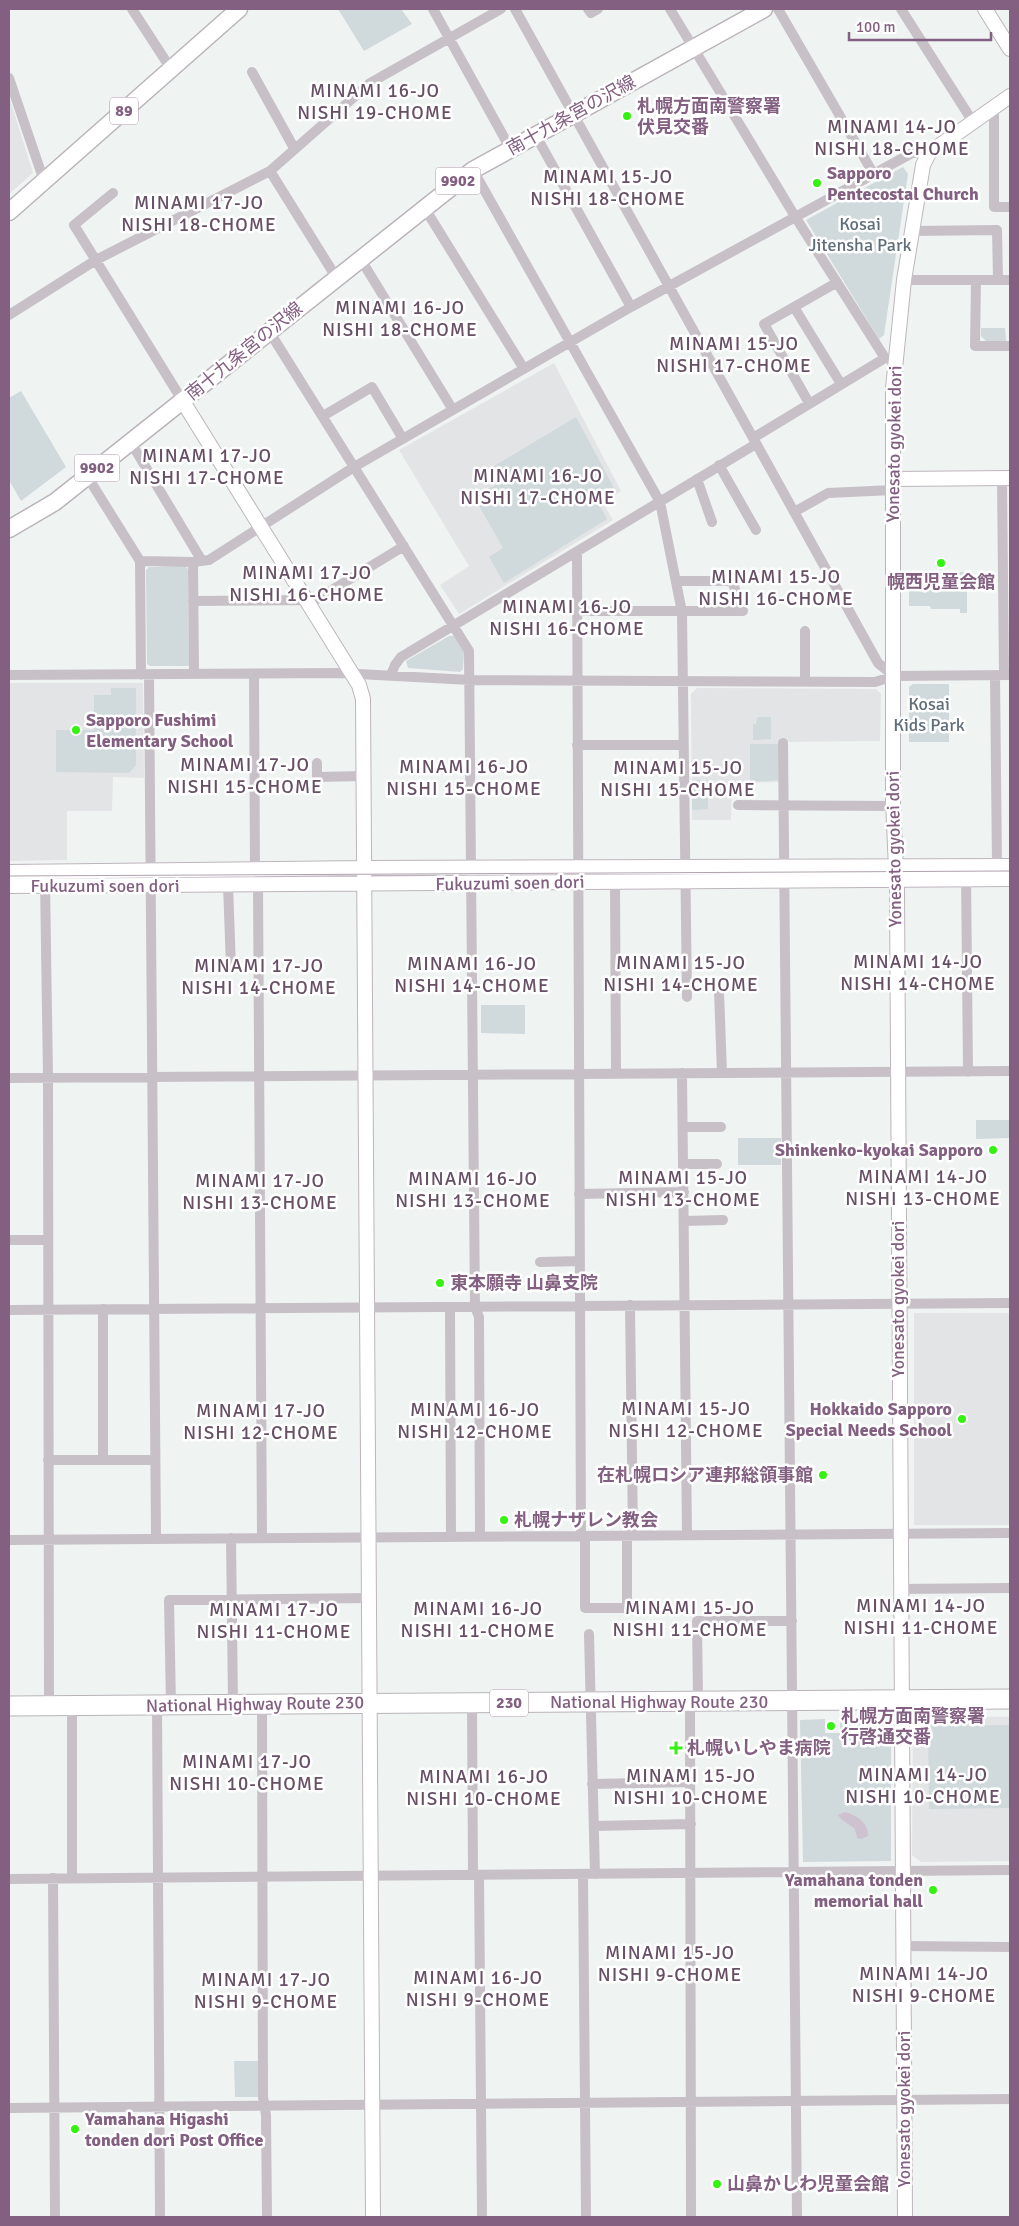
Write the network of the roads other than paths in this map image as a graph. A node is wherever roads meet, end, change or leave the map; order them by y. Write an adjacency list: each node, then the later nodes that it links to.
1 (132, 9): 16 (street)
2 (239, 9): 16 (main road, 89)
3 (433, 9): 13 (street)
4 (501, 9): 13 (street)
5 (515, 9): 21 (street)
6 (588, 9): 7 (street)
7 (598, 9)
8 (670, 9): 14 (street)
9 (764, 9): 14 (main road, 南十九条宮の沢線 / 9902)
10 (778, 9): 29 (street)
11 (902, 9): 22 (street)
12 (985, 9): 15 (street)
13 (448, 40): 24 (street); 25 (street)
14 (695, 47): 21 (main road, 南十九条宮の沢線 / 9902); 35 (street)
15 (1010, 49)
16 (171, 69): 30 (main road, 89)
17 (252, 72): 24 (street)
18 (9, 78): 30 (street)
19 (1010, 96): 20 (street)
20 (994, 108): 22 (street); 32 (street)
21 (573, 114): 23 (main road, 南十九条宮の沢線 / 9902); 45 (street)
22 (973, 122): 26 (street)
23 (535, 134): 25 (main road, 南十九条宮の沢線 / 9902); 46 (street)
24 (294, 148): 28 (street)
25 (510, 148): 27 (main road, 南十九条宮の沢線 / 9902)
26 (929, 153): 29 (street); 36 (street, Yonesato gyokei dori)
27 (473, 170): 33 (main road, 南十九条宮の沢線 / 9902); 50 (street)
28 (270, 171): 38 (street); 39 (street)
29 (873, 174): 35 (street)
30 (44, 181): 34 (main road, 89)
31 (113, 193): 38 (street)
32 (1010, 207)
33 (424, 208): 37 (main road, 南十九条宮の沢線 / 9902); 53 (street)
34 (9, 212)
35 (796, 218): 44 (street); 45 (street)
36 (912, 231): 40 (street, Yonesato gyokei dori); 42 (street)
37 (360, 258): 39 (main road, 南十九条宮の沢線 / 9902); 57 (street)
38 (96, 260): 48 (street); 55 (street)
39 (336, 277): 49 (main road, 南十九条宮の沢線 / 9902)
40 (904, 280): 41 (street); 52 (street, Yonesato gyokei dori)
41 (976, 280): 42 (street); 51 (street)
42 (998, 280): 43 (street)
43 (1010, 280)
44 (836, 283): 47 (street); 52 (street)
45 (668, 286): 46 (street); 60 (street)
46 (631, 307): 50 (street)
47 (794, 307): 54 (street); 56 (street)
48 (9, 315)
49 (269, 331): 55 (main road, 南十九条宮の沢線 / 9902); 58 (street)
50 (570, 343): 53 (street); 68 (street)
51 (1010, 346)
52 (890, 358): 54 (street); 67 (street, Yonesato gyokei dori)
53 (524, 369): 57 (street)
54 (841, 384): 56 (street)
55 (182, 400): 61 (main road, 南十九条宮の沢線 / 9902); 71 (street)
56 (809, 403): 60 (street)
57 (453, 410): 59 (street)
58 (323, 416): 59 (street); 63 (street)
59 (403, 439): 63 (street)
60 (754, 441): 62 (street); 69 (street)
61 (130, 442): 64 (main road, 南十九条宮の沢線 / 9902); 77 (street)
62 (720, 466): 66 (street); 73 (street)
63 (354, 467): 71 (street); 74 (street)
64 (87, 476): 72 (main road, 南十九条宮の沢線 / 9902); 76 (street)
65 (1006, 478): 67 (street); 91 (street)
66 (697, 479): 68 (street); 70 (street)
67 (893, 484): 69 (street); 92 (street, Yonesato gyokei dori)
68 (660, 502): 75 (street); 78 (street)
69 (794, 512): 92 (street)
70 (712, 522)
71 (260, 528): 77 (street); 80 (street)
72 (9, 529)
73 (756, 530)
74 (404, 546): 80 (street); 83 (street)
75 (576, 552): 81 (street); 83 (street)
76 (140, 561): 77 (street); 89 (street)
77 (198, 562): 79 (street)
78 (676, 581): 82 (street); 82 (street)
79 (193, 602): 80 (street); 86 (street)
80 (307, 602): 85 (street)
81 (577, 611): 82 (street); 94 (street)
82 (682, 612): 95 (street)
83 (453, 626): 90 (street); 93 (street)
84 (805, 631): 96 (street)
85 (351, 673): 87 (street); 90 (street); 101 (street)
86 (194, 674): 87 (street); 89 (street)
87 (254, 674): 109 (street)
88 (9, 675): 89 (street)
89 (145, 675): 116 (street)
90 (391, 675): 93 (street)
91 (1003, 675): 92 (street); 106 (street)
92 (894, 676): 96 (street); 104 (street, Yonesato gyokei dori)
93 (470, 680): 94 (street); 108 (street)
94 (577, 680): 95 (street); 99 (street)
95 (683, 681): 96 (street); 98 (street)
96 (805, 681)
97 (783, 743): 103 (street)
98 (683, 744): 99 (street); 114 (street)
99 (577, 745): 113 (street)
100 (317, 763): 101 (street)
101 (364, 776): 107 (street)
102 (738, 805): 103 (street)
103 (784, 805): 104 (street); 112 (street)
104 (894, 806): 105 (street, Yonesato gyokei dori)
105 (895, 866): 111 (street, Fukuzumi soen dori); 112 (street, Fukuzumi soen dori); 118 (street, Yonesato gyokei dori)
106 (1003, 866): 111 (street, Fukuzumi soen dori)
107 (364, 868): 108 (street, Fukuzumi soen dori); 109 (street, Fukuzumi soen dori); 121 (street)
108 (471, 868): 113 (street, Fukuzumi soen dori); 120 (street)
109 (255, 871): 116 (street, Fukuzumi soen dori)
110 (9, 872): 115 (street, Fukuzumi soen dori)
111 (966, 873): 117 (street, Fukuzumi soen dori); 118 (street, Fukuzumi soen dori); 129 (street)
112 (783, 874): 114 (street, Fukuzumi soen dori); 118 (street, Fukuzumi soen dori); 133 (street)
113 (578, 875): 114 (street, Fukuzumi soen dori); 119 (street, Fukuzumi soen dori); 120 (street, Fukuzumi soen dori); 134 (street)
114 (684, 875): 119 (street, Fukuzumi soen dori); 127 (street)
115 (45, 879): 116 (street, Fukuzumi soen dori); 124 (street, Fukuzumi soen dori); 141 (street)
116 (151, 879): 122 (street, Fukuzumi soen dori); 139 (street)
117 (1010, 880)
118 (896, 881): 128 (street, Yonesato gyokei dori)
119 (615, 882): 135 (street)
120 (471, 883): 121 (street, Fukuzumi soen dori); 137 (street)
121 (364, 884): 123 (street, Fukuzumi soen dori); 136 (street)
122 (228, 885): 123 (street, Fukuzumi soen dori); 125 (street)
123 (258, 885): 138 (street)
124 (9, 886)
125 (231, 967)
126 (719, 991): 132 (street)
127 (687, 997)
128 (897, 1072): 129 (street); 133 (street); 155 (street, Yonesato gyokei dori)
129 (968, 1072): 130 (street)
130 (1010, 1072)
131 (682, 1073): 132 (street); 135 (street); 142 (street)
132 (722, 1073): 133 (street)
133 (786, 1073): 157 (street)
134 (578, 1074): 135 (street); 137 (street); 147 (street)
135 (616, 1074)
136 (365, 1075): 137 (street); 138 (street); 160 (street)
137 (474, 1075): 162 (street)
138 (260, 1076): 139 (street); 163 (street)
139 (153, 1077): 141 (street); 165 (street)
140 (9, 1078): 141 (street)
141 (48, 1078): 151 (street)
142 (683, 1127): 143 (street); 144 (street)
143 (721, 1127)
144 (683, 1164): 145 (street); 146 (street)
145 (717, 1164)
146 (684, 1192): 147 (street); 149 (street)
147 (580, 1194): 153 (street)
148 (723, 1220): 149 (street)
149 (684, 1221): 159 (street)
150 (9, 1240): 151 (street)
151 (48, 1240): 167 (street)
152 (540, 1262): 153 (street)
153 (580, 1262): 158 (street)
154 (1010, 1303): 155 (street)
155 (898, 1304): 157 (street); 172 (street, Yonesato gyokei dori)
156 (630, 1305): 158 (street); 159 (street); 173 (street)
157 (790, 1305): 159 (street); 175 (street)
158 (580, 1306): 162 (street); 177 (street)
159 (685, 1306): 174 (street)
160 (368, 1307): 161 (street); 163 (street); 178 (street)
161 (450, 1307): 162 (street); 179 (street)
162 (475, 1307): 176 (street)
163 (261, 1308): 165 (street); 182 (street)
164 (102, 1309): 165 (street); 167 (street); 169 (street)
165 (154, 1309): 170 (street)
166 (9, 1310): 167 (street)
167 (48, 1310): 168 (street)
168 (48, 1460): 169 (street); 183 (street)
169 (103, 1460): 170 (street)
170 (155, 1460): 180 (street)
171 (1010, 1533): 172 (street)
172 (900, 1534): 175 (street); 186 (street, Yonesato gyokei dori)
173 (630, 1535): 174 (street); 177 (street); 177 (street)
174 (687, 1535): 175 (street)
175 (791, 1535): 189 (street)
176 (480, 1536): 177 (street); 179 (street)
177 (583, 1536)
178 (369, 1537): 179 (street); 182 (street); 187 (street)
179 (451, 1537)
180 (156, 1538): 181 (street); 183 (street)
181 (231, 1538): 182 (street); 188 (street)
182 (262, 1538)
183 (48, 1539): 184 (street); 201 (street)
184 (9, 1540)
185 (1010, 1588): 186 (street)
186 (900, 1589): 192 (street, Yonesato gyokei dori)
187 (370, 1598): 188 (street); 196 (street)
188 (231, 1600): 198 (street); 203 (street)
189 (792, 1621): 193 (street); 194 (street)
190 (589, 1634): 195 (street)
191 (1010, 1699): 192 (highway, National Highway Route 230 / 230)
192 (901, 1700): 194 (highway, National Highway Route 230 / 230); 209 (street, Yonesato gyokei dori)
193 (694, 1701): 194 (highway, National Highway Route 230 / 230); 195 (highway, National Highway Route 230 / 230); 204 (street)
194 (793, 1701): 210 (street)
195 (590, 1702): 197 (highway, National Highway Route 230 / 230); 205 (street)
196 (370, 1703): 197 (highway, National Highway Route 230 / 230); 199 (highway, National Highway Route 230 / 230); 214 (street)
197 (472, 1703): 215 (street)
198 (233, 1704): 199 (highway, National Highway Route 230 / 230); 203 (highway, National Highway Route 230 / 230)
199 (262, 1704): 216 (street)
200 (9, 1706): 201 (highway, National Highway Route 230 / 230)
201 (49, 1706): 202 (highway, National Highway Route 230 / 230)
202 (72, 1706): 203 (highway, National Highway Route 230 / 230); 218 (street)
203 (164, 1706): 219 (street)
204 (691, 1782): 205 (street); 206 (street)
205 (592, 1784): 207 (street)
206 (691, 1824): 207 (street); 211 (street)
207 (594, 1826): 213 (street)
208 (1010, 1870): 209 (street)
209 (902, 1871): 210 (street); 221 (street, Yonesato gyokei dori)
210 (794, 1872): 211 (street); 226 (street)
211 (691, 1873): 213 (street); 225 (street)
212 (583, 1874): 213 (street); 215 (street); 227 (street)
213 (595, 1874)
214 (371, 1875): 215 (street); 216 (street); 230 (street)
215 (476, 1875): 228 (street)
216 (263, 1876): 219 (street); 229 (street)
217 (53, 1878): 218 (street); 220 (street); 233 (street)
218 (72, 1878): 219 (street)
219 (158, 1878): 231 (street)
220 (9, 1879)
221 (904, 1946): 222 (street); 224 (street, Yonesato gyokei dori)
222 (1010, 1947)
223 (1010, 2099): 224 (street)
224 (904, 2100): 226 (street); 242 (street, Yonesato gyokei dori)
225 (691, 2102): 226 (street); 227 (street); 240 (street)
226 (796, 2102): 241 (street)
227 (585, 2103): 228 (street); 239 (street)
228 (481, 2104): 230 (street); 238 (street)
229 (265, 2106): 230 (street); 231 (street); 236 (street)
230 (373, 2106): 237 (street)
231 (160, 2107): 233 (street); 235 (street)
232 (9, 2108): 233 (street)
233 (54, 2108): 234 (street)
234 (55, 2217)
235 (160, 2217)
236 (267, 2217)
237 (373, 2217)
238 (482, 2217)
239 (586, 2217)
240 (692, 2217)
241 (797, 2217)
242 (905, 2217)

